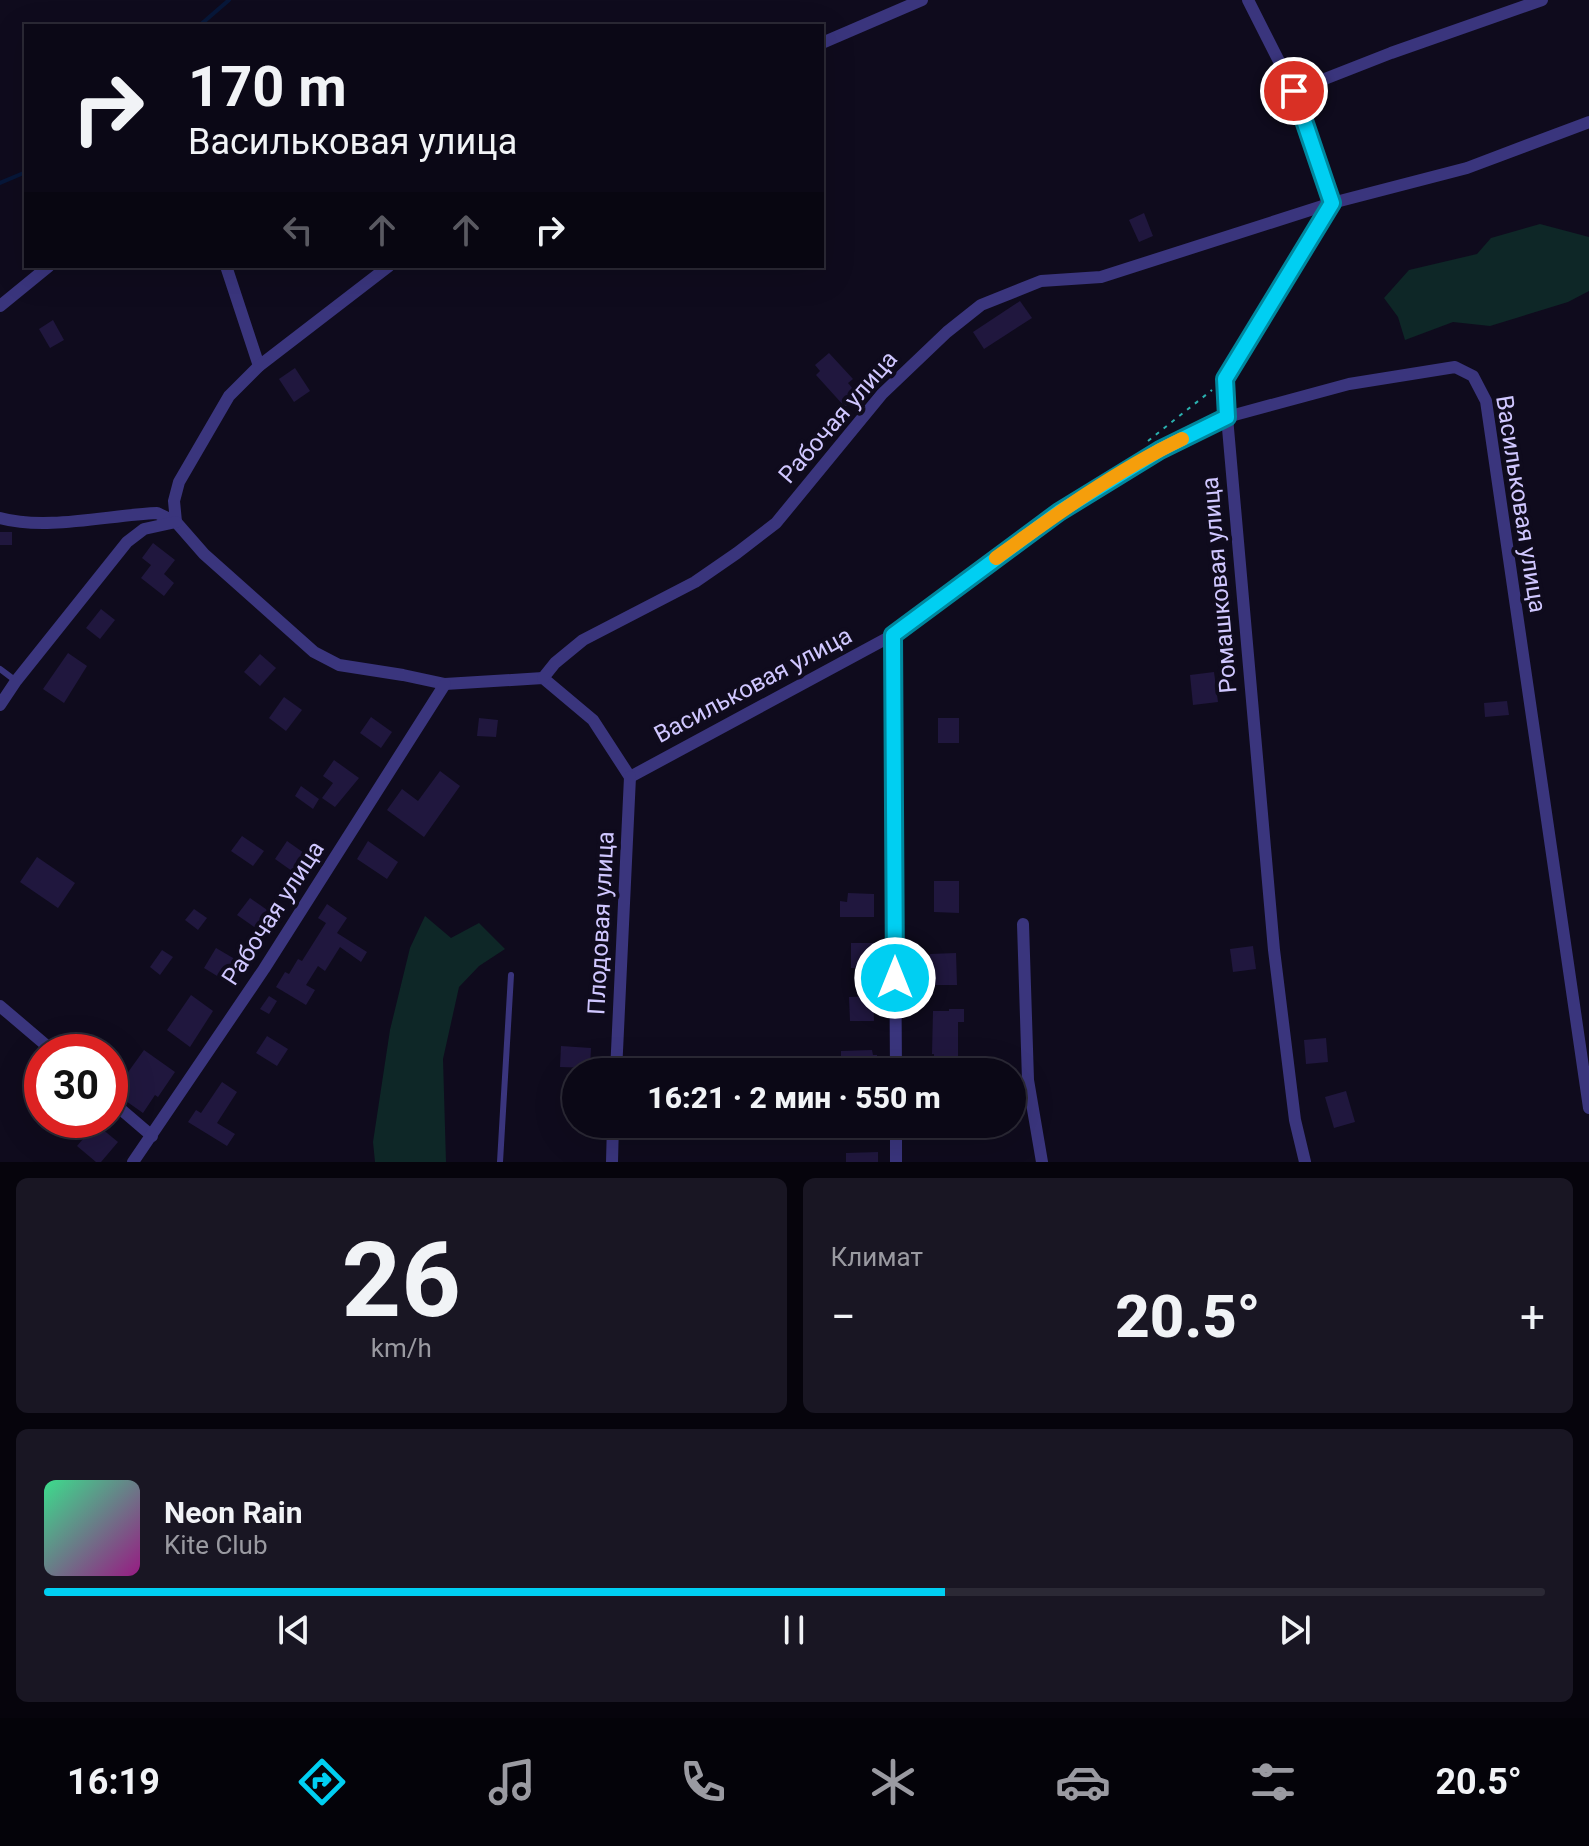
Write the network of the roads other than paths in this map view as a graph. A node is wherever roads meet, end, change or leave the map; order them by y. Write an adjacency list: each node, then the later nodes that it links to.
1 (922, 0): 4 (street)
2 (1248, 0): 5 (street)
3 (1542, 0): 5 (street)
4 (824, 42)
5 (1294, 91): 7 (street)
6 (1589, 122): 7 (street, Рабочая улица)
7 (1332, 203): 13 (street, Ромашковая улица); 18 (street, Рабочая улица)
8 (47, 268): 11 (street)
9 (227, 268): 12 (street)
10 (386, 268): 12 (street)
11 (0, 306)
12 (259, 366): 15 (street)
13 (1227, 417): 16 (street, Васильковая улица); 29 (street, Васильковая улица); 39 (street, Ромашковая улица)
14 (0, 518): 15 (street)
15 (176, 522): 19 (street); 20 (street)
16 (893, 635): 22 (street, Васильковая улица); 28 (street)
17 (0, 669): 19 (lane)
18 (543, 678): 20 (street); 22 (street)
19 (16, 681): 21 (street)
20 (445, 684): 31 (street, Рабочая улица)
21 (0, 705)
22 (630, 777): 27 (street, Плодовая улица)
23 (1023, 924): 38 (street)
24 (511, 975): 35 (lane)
25 (2, 1011): 26 (street)
26 (31, 1034)
27 (617, 1058)
28 (896, 1058)
29 (1589, 1108)
30 (128, 1115): 31 (street)
31 (152, 1136): 34 (street, Рабочая улица)
32 (613, 1138): 36 (street)
33 (896, 1138): 37 (street)
34 (133, 1162)
35 (500, 1162)
36 (612, 1162)
37 (896, 1162)
38 (1042, 1162)
39 (1305, 1162)

